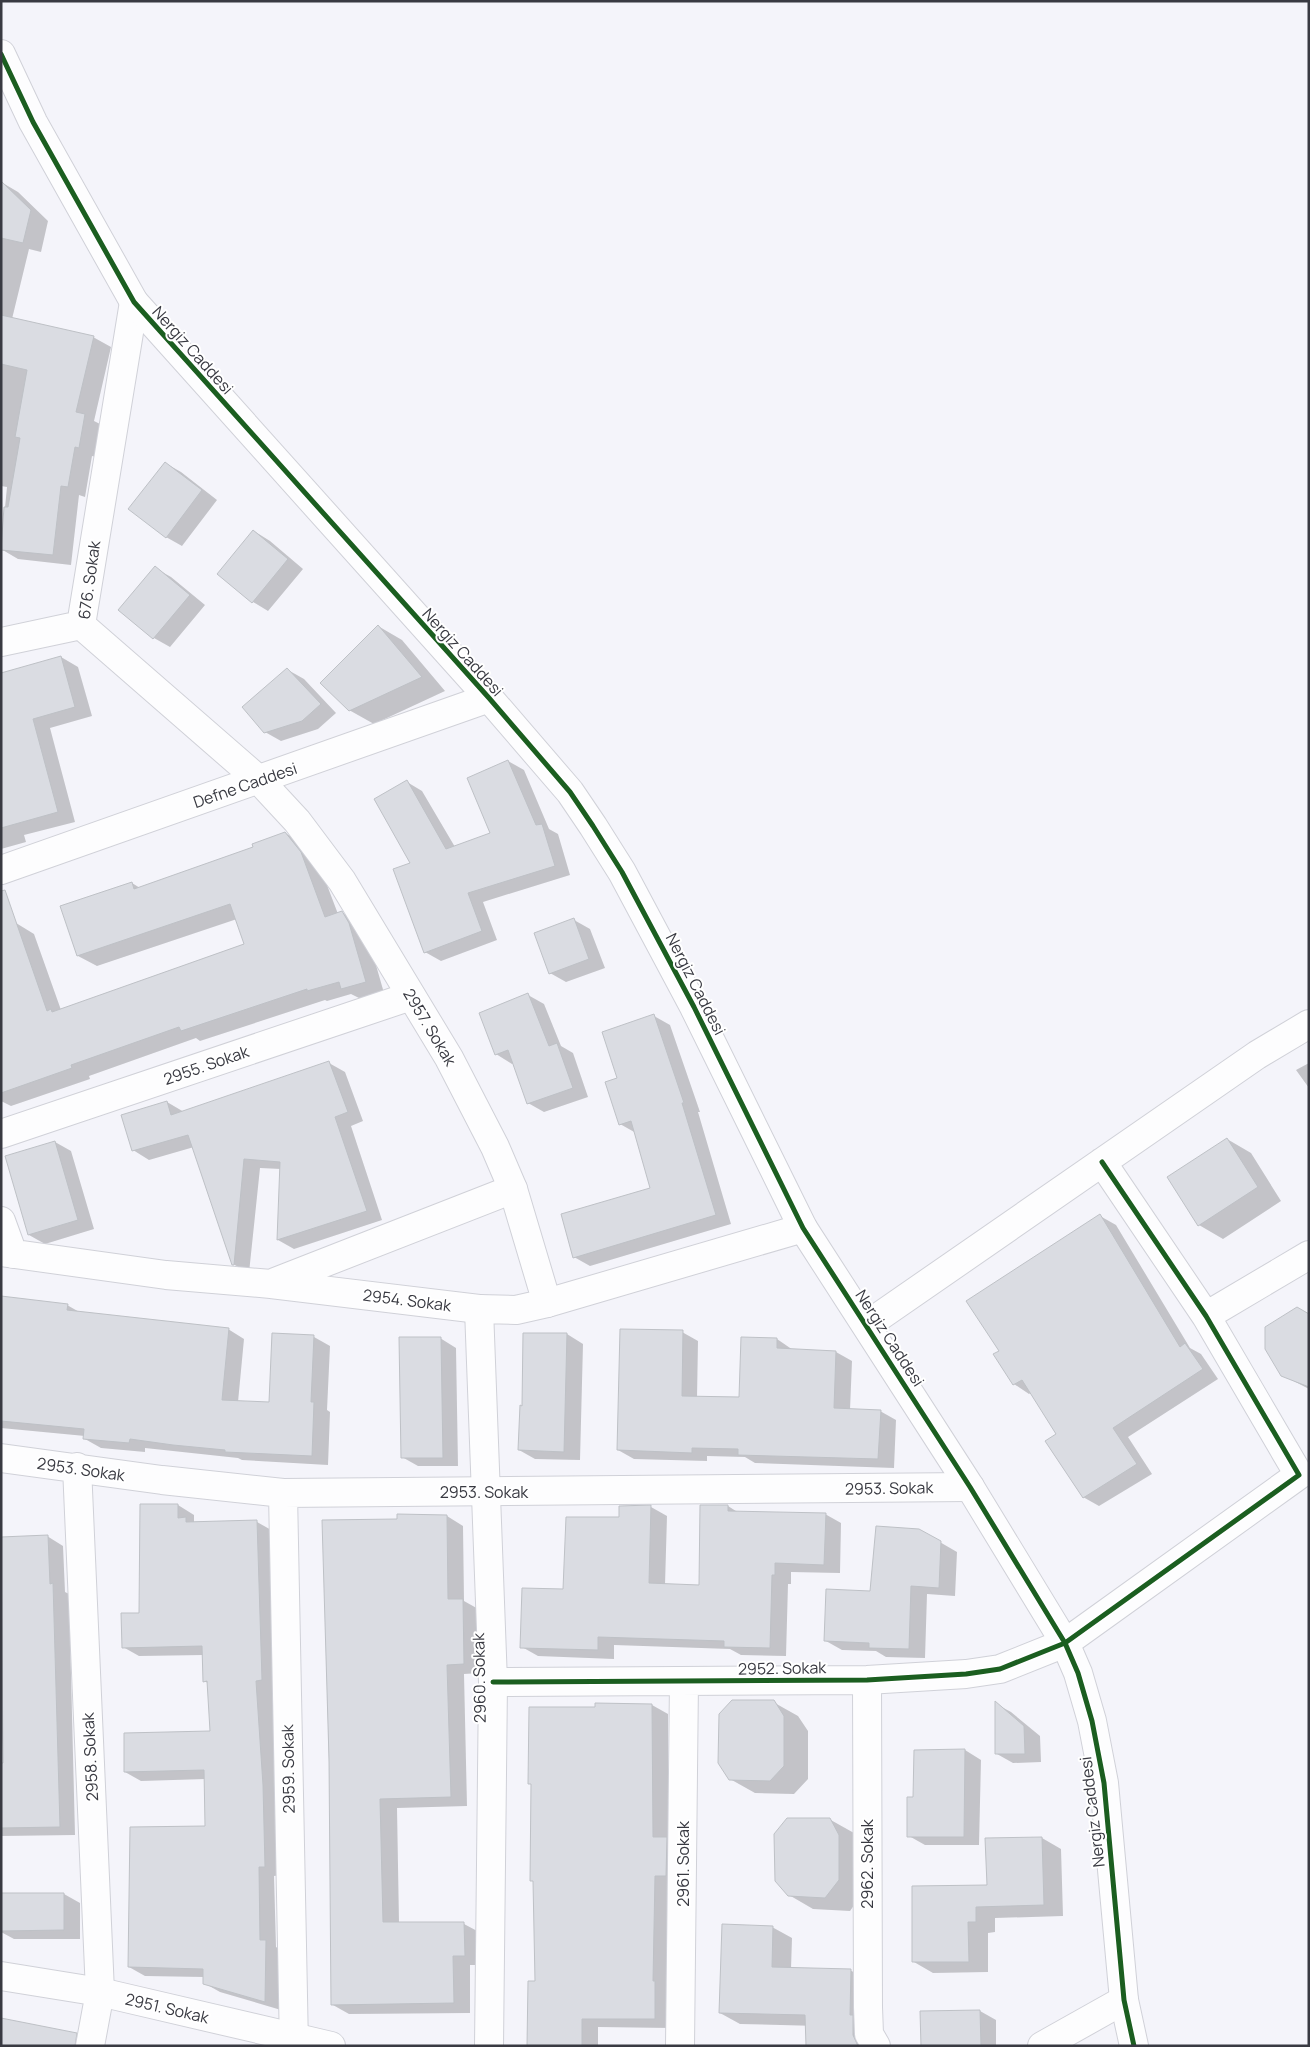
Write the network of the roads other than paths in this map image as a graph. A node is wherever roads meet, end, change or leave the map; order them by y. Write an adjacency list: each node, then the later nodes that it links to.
1 (1, 54): 2 (street, Nergiz Caddesi)
2 (134, 302): 3 (street, 676. Sokak); 5 (street, Nergiz Caddesi)
3 (81, 625): 4 (street); 6 (street, 676. Sokak)
4 (1, 642)
5 (489, 698): 6 (street, Defne Caddesi); 14 (street, Nergiz Caddesi)
6 (259, 780): 7 (street, Defne Caddesi); 8 (street, 2957. Sokak)
7 (1, 870)
8 (411, 996): 10 (street, 2955. Sokak); 12 (street, 2957. Sokak)
9 (1309, 1024): 11 (street)
10 (1, 1134)
11 (1102, 1162): 20 (street); 21 (street)
12 (513, 1189): 17 (street); 18 (street, 2957. Sokak)
13 (1, 1221): 15 (street)
14 (803, 1228): 18 (street, 2954. Sokak); 21 (street, Nergiz Caddesi)
15 (7, 1253): 17 (street, 2954. Sokak)
16 (1309, 1255): 20 (street)
17 (271, 1284): 19 (street, 2954. Sokak)
18 (547, 1303): 19 (street, 2954. Sokak)
19 (479, 1309): 26 (street, 2960. Sokak)
20 (1206, 1316): 24 (street)
21 (866, 1325): 25 (street, Nergiz Caddesi)
22 (1, 1458): 23 (street, 2953. Sokak)
23 (77, 1467): 27 (street, 2953. Sokak); 33 (street, 2958. Sokak)
24 (1304, 1472): 28 (street, 2952. Sokak)
25 (970, 1488): 26 (street, 2953. Sokak); 28 (street, Nergiz Caddesi)
26 (485, 1492): 27 (street, 2953. Sokak); 31 (street, 2960. Sokak)
27 (282, 1493): 35 (street, 2959. Sokak)
28 (1065, 1643): 29 (street, 2952. Sokak); 34 (street, Nergiz Caddesi)
29 (867, 1680): 30 (street, 2952. Sokak); 40 (street, 2962. Sokak)
30 (684, 1681): 31 (street, 2952. Sokak); 39 (street, 2961. Sokak)
31 (493, 1682): 38 (street, 2960. Sokak)
32 (1, 1976): 33 (street, 2951. Sokak)
33 (100, 1992): 35 (street, 2951. Sokak); 36 (street, 2958. Sokak)
34 (1124, 2000): 41 (street); 42 (street, Nergiz Caddesi)
35 (294, 2042): 37 (street, 2951. Sokak)
36 (90, 2046)
37 (331, 2046)
38 (489, 2046)
39 (680, 2046)
40 (876, 2046)
41 (1042, 2046)
42 (1134, 2046)

